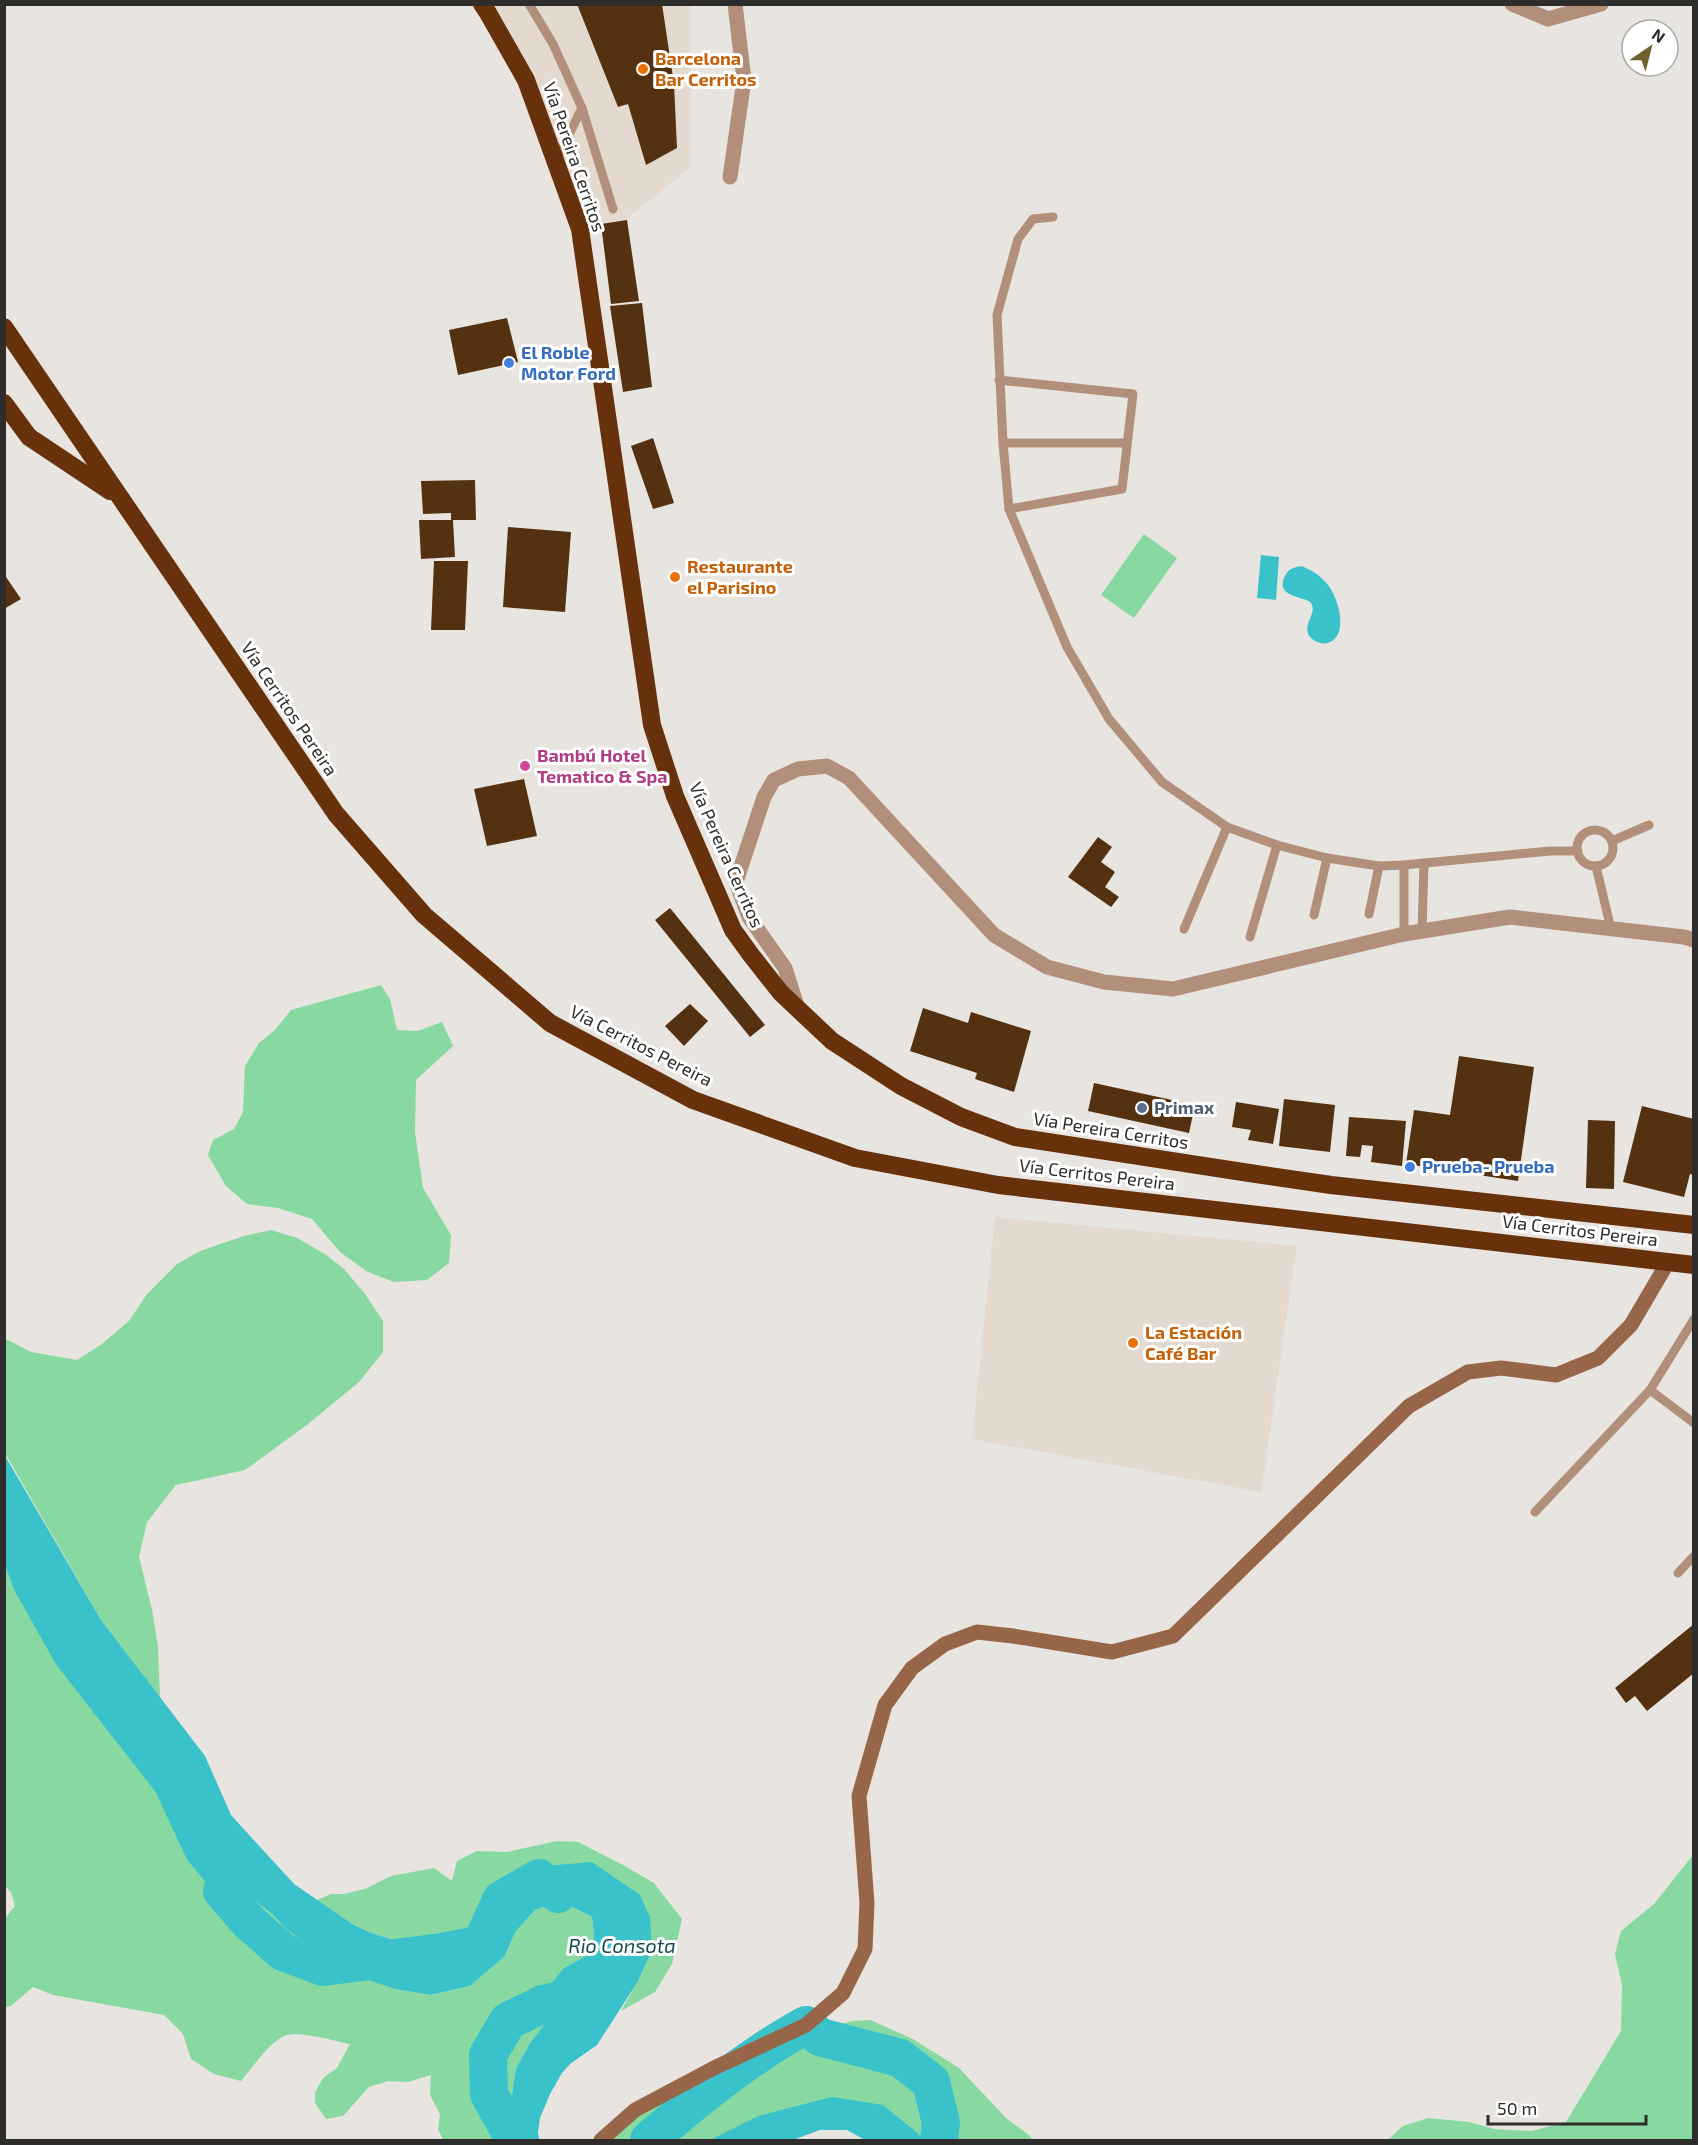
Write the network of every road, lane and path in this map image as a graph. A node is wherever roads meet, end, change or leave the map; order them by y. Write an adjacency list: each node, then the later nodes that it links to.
1 (482, 4): 7 (highway, Vía Pereira Cerritos)
2 (529, 4): 6 (lane)
3 (735, 4): 8 (street)
4 (1512, 4): 5 (street)
5 (1601, 4)
6 (582, 108): 7 (lane); 9 (lane)
7 (556, 161): 36 (highway, Vía Pereira Cerritos)
8 (730, 177)
9 (613, 209)
10 (1053, 217): 12 (lane)
11 (4, 327): 16 (highway, Vía Cerritos Pereira)
12 (999, 380): 14 (lane); 15 (lane)
13 (4, 403): 16 (highway)
14 (1003, 443): 15 (lane); 17 (lane)
15 (1126, 443): 17 (lane)
16 (119, 497): 38 (highway, Vía Cerritos Pereira)
17 (1009, 509): 19 (lane)
18 (1649, 825): 20 (lane)
19 (1227, 827): 21 (lane); 30 (lane)
20 (1612, 841): 22 (lane); 27 (lane)
21 (1276, 845): 23 (lane); 34 (lane)
22 (1578, 851): 24 (lane); 27 (lane)
23 (1327, 858): 26 (lane); 29 (lane)
24 (1424, 863): 25 (lane); 32 (lane)
25 (1404, 865): 26 (lane); 33 (lane)
26 (1379, 866): 28 (lane)
27 (1596, 866): 31 (lane)
28 (1369, 914)
29 (1314, 915)
30 (1184, 929)
31 (1611, 929): 32 (street); 35 (street)
32 (1422, 931): 33 (street)
33 (1404, 934): 36 (street)
34 (1250, 937)
35 (1694, 940)
36 (799, 1011): 37 (highway, Vía Pereira Cerritos)
37 (1694, 1225)
38 (1668, 1262): 39 (highway, Vía Cerritos Pereira); 46 (street)
39 (1694, 1265)
40 (1694, 1319): 41 (lane)
41 (1650, 1390): 42 (lane); 43 (lane)
42 (1694, 1423)
43 (1535, 1512)
44 (1694, 1556): 45 (lane)
45 (1678, 1574)
46 (601, 2140)

